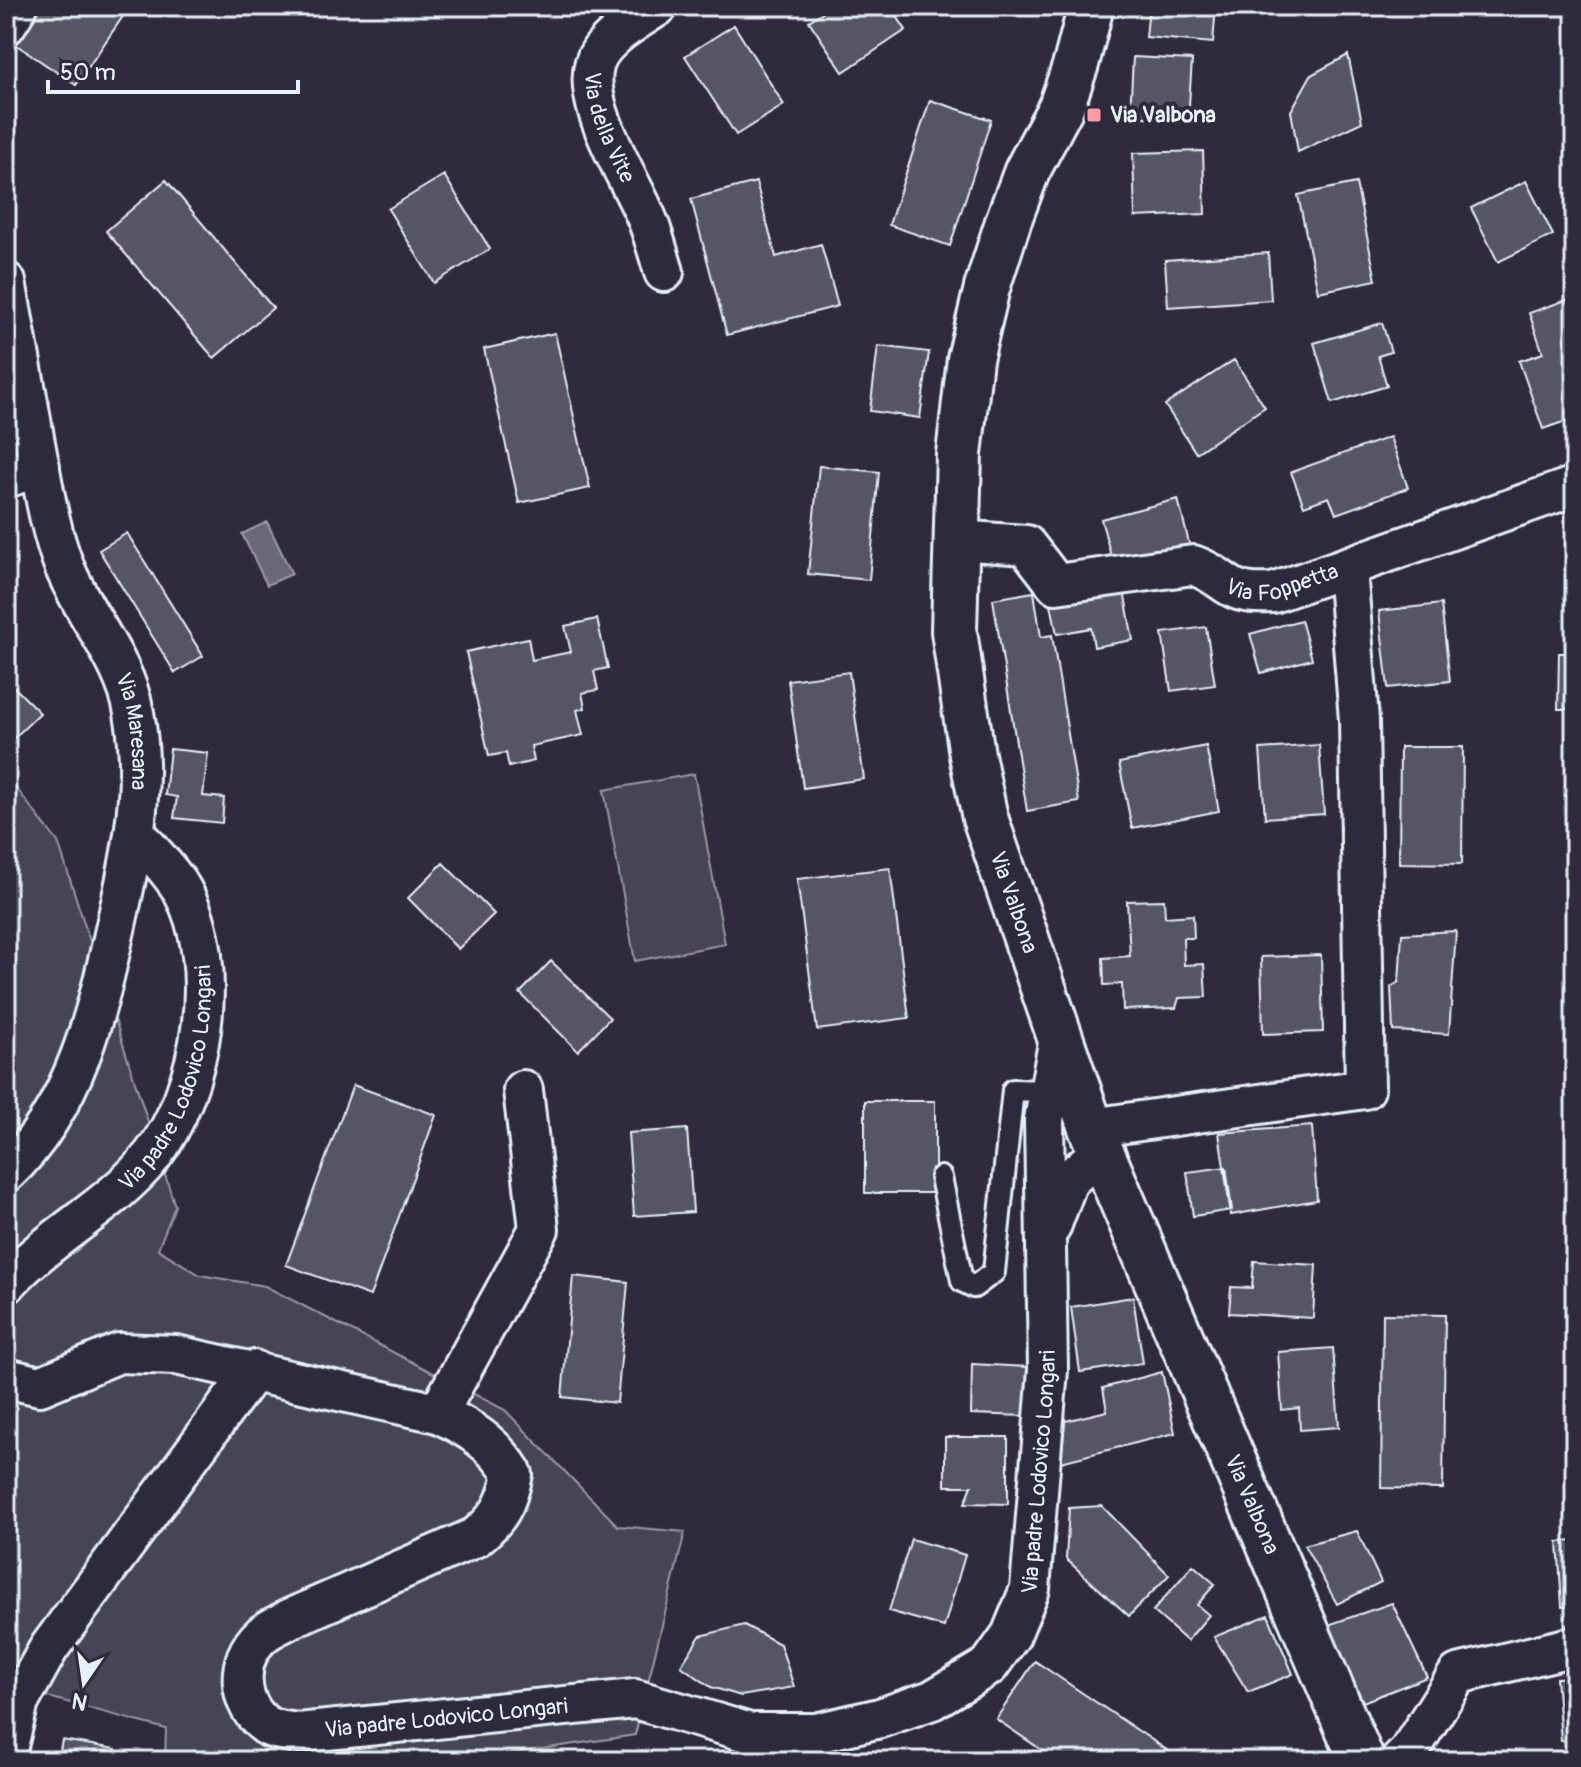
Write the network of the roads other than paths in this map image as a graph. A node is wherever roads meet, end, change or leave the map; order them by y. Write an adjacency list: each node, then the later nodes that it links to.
1 (18, 6): 4 (street)
2 (658, 6): 5 (street, Via della Vite)
3 (1091, 6): 9 (street, Via Valbona)
4 (6, 25)
5 (664, 272)
6 (6, 282): 7 (street, Via Maresana)
7 (23, 472): 11 (street, Via Maresana)
8 (1575, 486): 10 (street, Via Foppetta)
9 (957, 540): 10 (street, Via Foppetta); 12 (street, Via Valbona)
10 (1347, 568): 15 (street)
11 (136, 833): 16 (street, Via Maresana); 19 (street, Via padre Lodovico Longari)
12 (1059, 1038): 14 (street, Via padre Lodovico Longari); 15 (street, Via Valbona)
13 (523, 1090): 22 (street)
14 (1047, 1091): 17 (lane); 18 (street, Via padre Lodovico Longari)
15 (1096, 1139): 18 (street, Via padre Lodovico Longari); 26 (street, Via Valbona)
16 (6, 1173)
17 (941, 1177)
18 (1048, 1241): 24 (street, Via padre Lodovico Longari)
19 (6, 1284)
20 (254, 1370): 21 (street, Via padre Lodovico Longari); 22 (street, Via padre Lodovico Longari); 25 (street)
21 (6, 1378)
22 (438, 1413): 24 (street, Via padre Lodovico Longari)
23 (1575, 1646): 27 (street)
24 (739, 1747)
25 (6, 1754)
26 (1362, 1761)
27 (1400, 1761)

